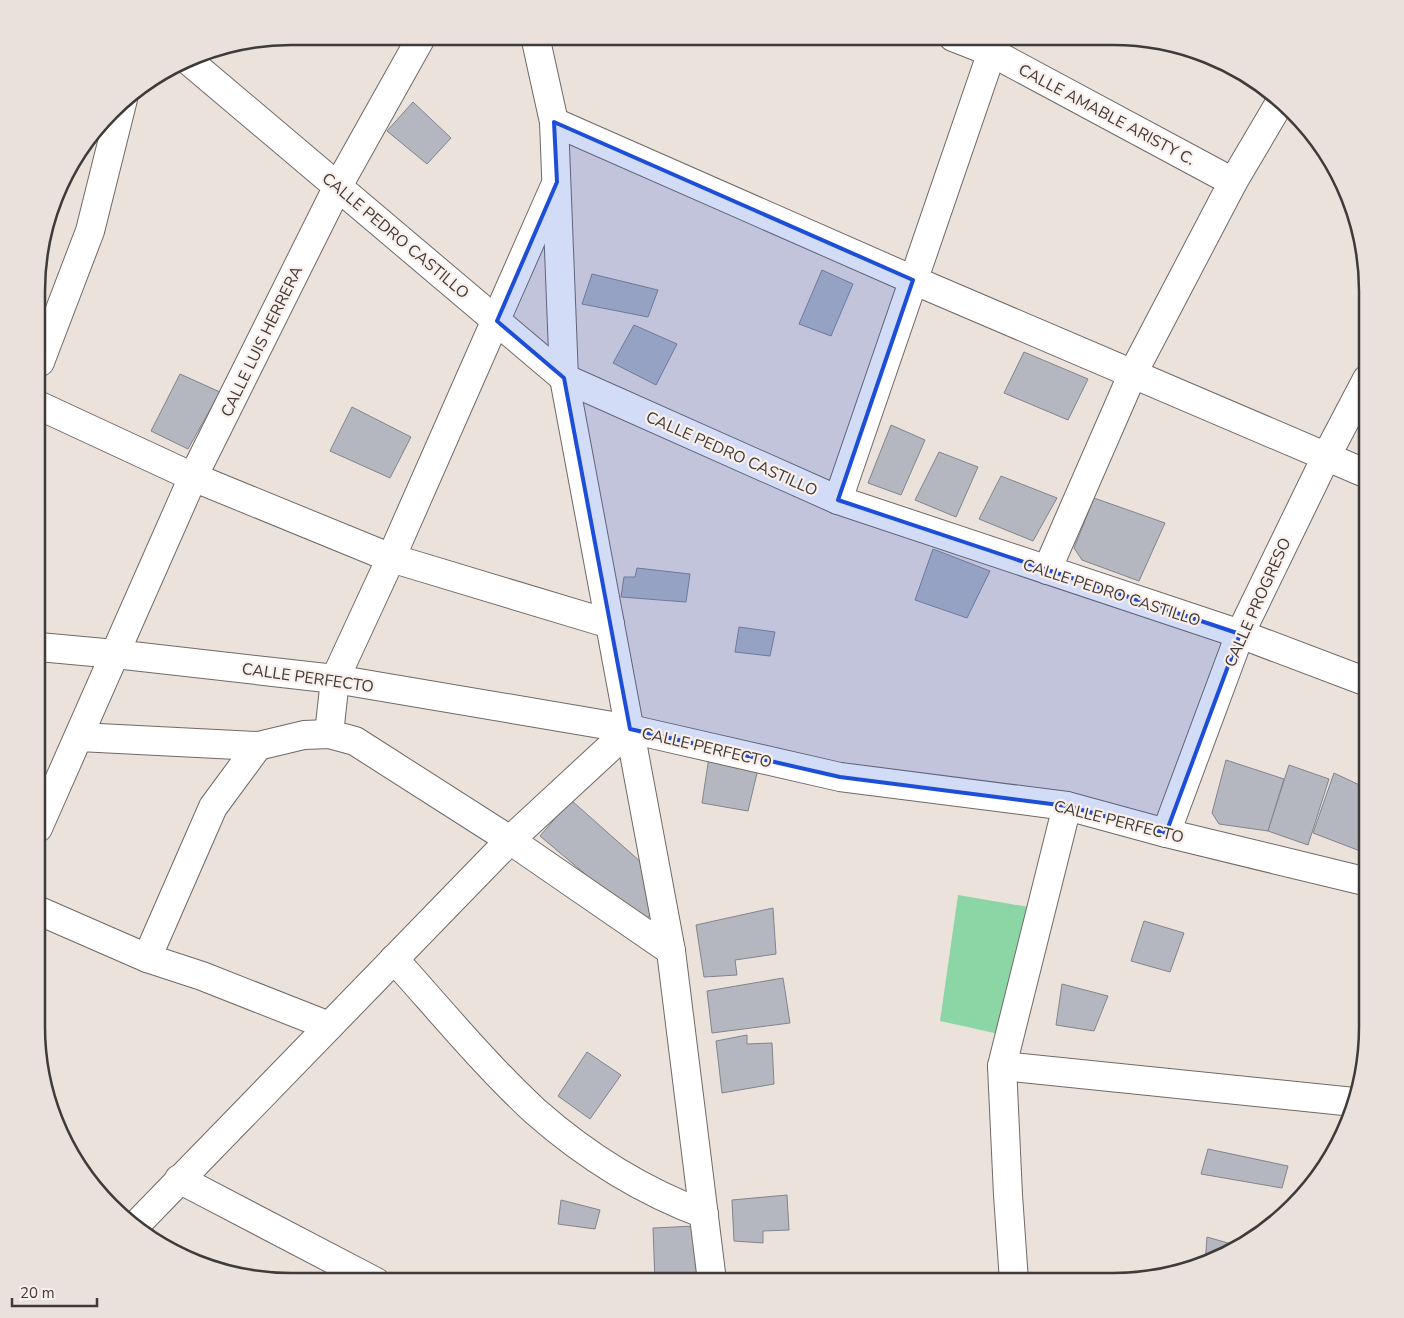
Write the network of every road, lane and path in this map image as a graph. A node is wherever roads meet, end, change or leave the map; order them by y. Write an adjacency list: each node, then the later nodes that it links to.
1 (417, 45): 11 (street, CALLE LUIS HERRERA)
2 (537, 45): 8 (street)
3 (994, 45): 12 (street)
4 (996, 45): 10 (street, CALLE AMABLE ARISTY C.)
5 (194, 65): 11 (street, CALLE PEDRO CASTILLO)
6 (1277, 108): 10 (street)
7 (120, 114): 14 (street)
8 (554, 122): 9 (street); 12 (street)
9 (557, 182): 13 (street); 16 (street)
10 (1233, 182): 15 (street)
11 (338, 186): 13 (street, CALLE PEDRO CASTILLO); 21 (street, CALLE LUIS HERRERA)
12 (913, 280): 15 (street); 22 (street)
13 (497, 321): 16 (street, CALLE PEDRO CASTILLO); 23 (street)
14 (45, 349)
15 (1133, 373): 19 (street); 24 (street)
16 (564, 378): 22 (street, CALLE PEDRO CASTILLO); 25 (street)
17 (1359, 394): 19 (street, CALLE PROGRESO)
18 (45, 408): 21 (street)
19 (1326, 457): 20 (street); 26 (street, CALLE PROGRESO)
20 (1359, 471)
21 (193, 477): 23 (street); 28 (street, CALLE LUIS HERRERA)
22 (838, 500): 24 (street, CALLE PEDRO CASTILLO)
23 (391, 558): 25 (street); 29 (street)
24 (1047, 570): 26 (street, CALLE PEDRO CASTILLO)
25 (610, 624): 31 (street)
26 (1240, 634): 30 (street, CALLE PEDRO CASTILLO); 37 (street, CALLE PROGRESO)
27 (45, 648): 28 (street, CALLE PERFECTO)
28 (115, 654): 29 (street, CALLE PERFECTO); 33 (street, CALLE LUIS HERRERA)
29 (335, 679): 31 (street, CALLE PERFECTO); 32 (street)
30 (1359, 679)
31 (630, 729): 35 (street, CALLE PERFECTO); 38 (street); 41 (street)
32 (329, 734): 34 (street); 38 (street)
33 (79, 737): 34 (street); 36 (street, CALLE LUIS HERRERA)
34 (258, 746): 42 (street)
35 (1068, 806): 37 (street, CALLE PERFECTO); 45 (street)
36 (45, 812)
37 (1166, 834): 39 (street, CALLE PERFECTO)
38 (510, 840): 41 (street); 43 (street)
39 (1359, 880)
40 (45, 913): 42 (street)
41 (671, 951): 48 (street)
42 (147, 958): 44 (street)
43 (394, 959): 44 (street); 48 (street)
44 (329, 1026): 47 (street)
45 (1002, 1066): 46 (street); 52 (street)
46 (1348, 1101)
47 (179, 1179): 49 (street); 50 (street)
48 (704, 1214): 51 (street)
49 (140, 1221)
50 (340, 1273)
51 (711, 1273)
52 (1013, 1273)

